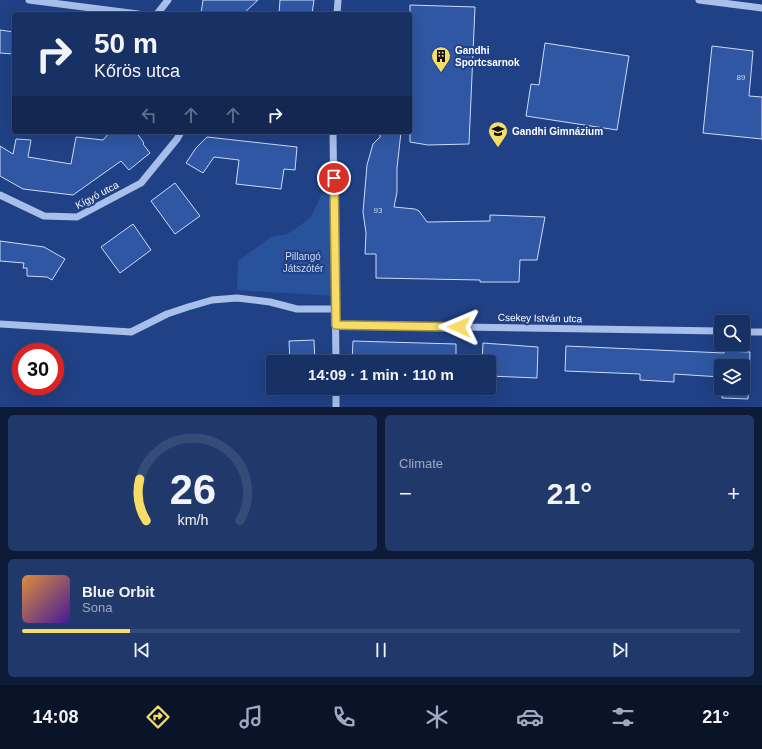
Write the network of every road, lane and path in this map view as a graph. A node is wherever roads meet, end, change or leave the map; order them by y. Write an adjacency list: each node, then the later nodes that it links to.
1 (29, 0): 6 (street)
2 (168, 0): 7 (street)
3 (338, 0): 8 (street)
4 (698, 0): 5 (street)
5 (762, 8)
6 (122, 12)
7 (159, 12)
8 (337, 12)
9 (180, 134): 11 (street, Kígyó utca)
10 (333, 134): 12 (street)
11 (0, 195)
12 (335, 309): 13 (street); 14 (street)
13 (0, 324)
14 (336, 325): 15 (street, Csekey István utca); 18 (street)
15 (714, 332)
16 (750, 332): 17 (street)
17 (762, 332)
18 (336, 355)
19 (336, 395): 20 (street)
20 (336, 407)

